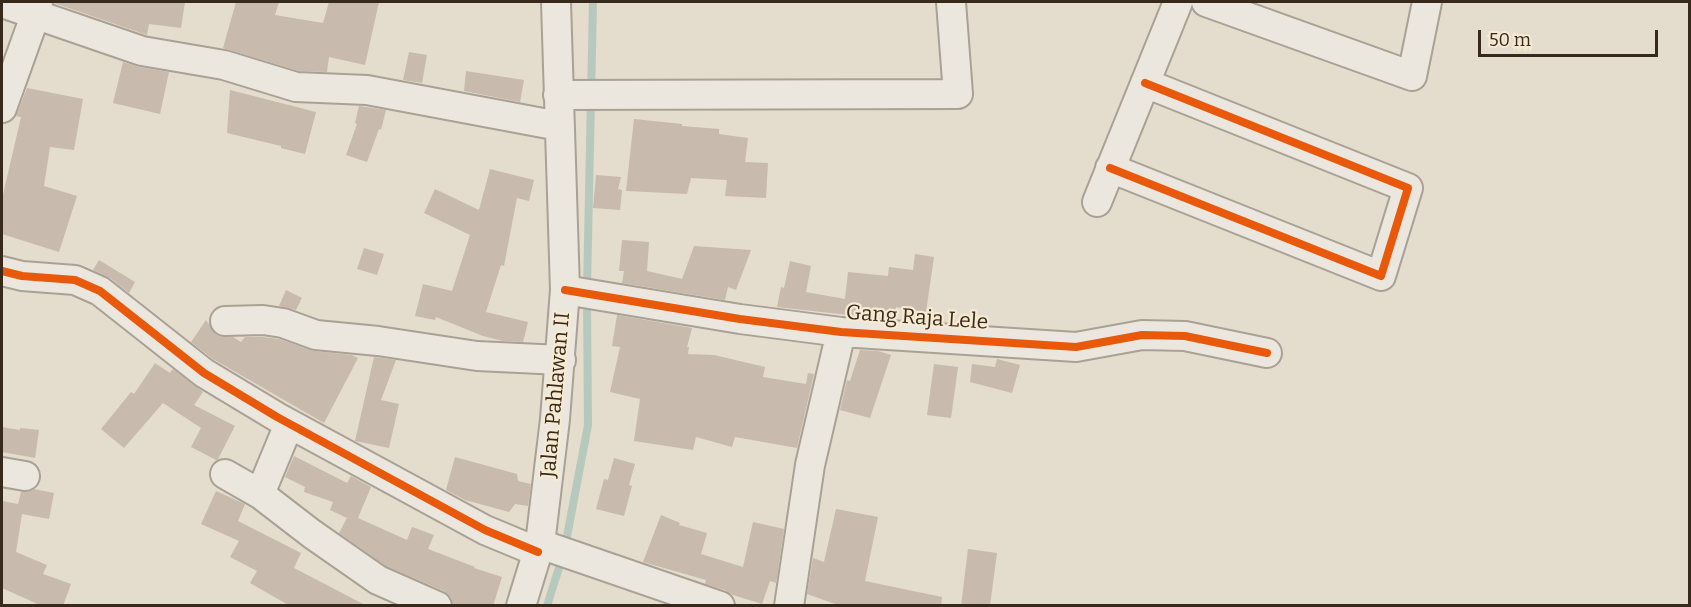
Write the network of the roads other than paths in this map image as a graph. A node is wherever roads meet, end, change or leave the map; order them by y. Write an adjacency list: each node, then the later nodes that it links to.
1 (556, 2): 8 (street, Jalan Pahlawan II)
2 (951, 2): 8 (street)
3 (1178, 2): 7 (street)
4 (1206, 2): 5 (street)
5 (1427, 2)
6 (24, 6): 9 (street); 10 (street)
7 (1145, 83): 11 (street); 11 (street)
8 (558, 95): 10 (street, Jalan Pahlawan II)
9 (2, 108)
10 (559, 126): 14 (street, Jalan Pahlawan II)
11 (1110, 168): 12 (street)
12 (1097, 202)
13 (2, 271): 19 (street)
14 (566, 289): 16 (street, Gang Raja Lele); 18 (street, Jalan Pahlawan II)
15 (225, 321): 18 (street)
16 (841, 332): 17 (street, Gang Raja Lele); 26 (street)
17 (1267, 353)
18 (561, 360): 22 (street, Jalan Pahlawan II)
19 (289, 424): 21 (street); 22 (street)
20 (225, 474): 21 (street)
21 (260, 494): 23 (street)
22 (551, 550): 24 (street, Jalan Pahlawan II); 25 (street)
23 (437, 606)
24 (521, 606)
25 (720, 606)
26 (789, 606)

